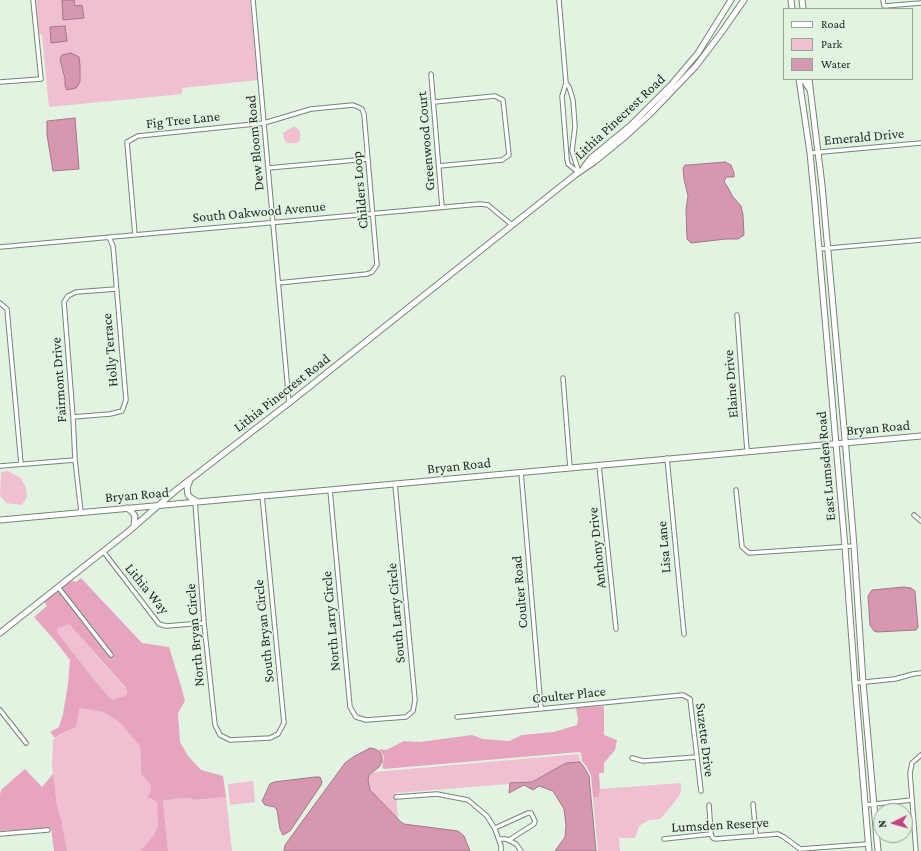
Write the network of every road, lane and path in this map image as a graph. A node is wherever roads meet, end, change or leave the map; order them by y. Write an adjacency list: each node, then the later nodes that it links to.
1 (33, 0): 12 (street)
2 (253, 0): 16 (street, Dew Bloom Road)
3 (559, 0): 13 (street)
4 (732, 0): 17 (main road, Lithia Pinecrest Road)
5 (744, 0): 18 (main road, Lithia Pinecrest Road)
6 (883, 0): 7 (street)
7 (921, 3)
8 (430, 74): 15 (street, Greenwood Court)
9 (799, 80): 20 (main road, East Lumsden Road)
10 (804, 80): 14 (main road)
11 (809, 80): 14 (main road, East Lumsden Road)
12 (0, 82)
13 (566, 83): 25 (street); 25 (street)
14 (810, 90): 21 (main road, East Lumsden Road)
15 (434, 102): 23 (street, Greenwood Court); 23 (street)
16 (264, 123): 22 (street, Childers Loop); 24 (street, Dew Bloom Road); 30 (street, Fig Tree Lane)
17 (630, 126): 18 (main road); 25 (main road, Lithia Pinecrest Road)
18 (626, 136): 25 (main road, Lithia Pinecrest Road)
19 (921, 143): 21 (street, Emerald Drive)
20 (810, 153): 21 (street, Emerald Drive); 34 (main road, East Lumsden Road)
21 (817, 153): 35 (main road, East Lumsden Road)
22 (368, 159): 24 (street); 27 (street, Childers Loop)
23 (439, 166): 26 (street, Greenwood Court)
24 (268, 168): 28 (street, Dew Bloom Road)
25 (579, 172): 29 (main road, Lithia Pinecrest Road)
26 (442, 207): 27 (street, South Oakwood Avenue); 29 (street, South Oakwood Avenue)
27 (373, 213): 28 (street, South Oakwood Avenue); 36 (street, Childers Loop)
28 (272, 222): 30 (street, South Oakwood Avenue); 36 (street, Dew Bloom Road)
29 (512, 225): 41 (main road, Lithia Pinecrest Road)
30 (135, 235): 31 (street, South Oakwood Avenue)
31 (110, 237): 33 (street, South Oakwood Avenue); 37 (street, Holly Terrace)
32 (921, 240): 35 (street)
33 (0, 247)
34 (819, 249): 35 (street); 45 (main road, East Lumsden Road)
35 (827, 249): 44 (main road, East Lumsden Road)
36 (278, 283): 41 (street, Dew Bloom Road)
37 (116, 289): 42 (street, Fairmont Drive); 42 (street, Holly Terrace)
38 (0, 303): 49 (street)
39 (737, 315): 46 (street, Elaine Drive)
40 (563, 378): 52 (street)
41 (289, 403): 54 (main road, Lithia Pinecrest Road)
42 (73, 417): 48 (street, Fairmont Drive)
43 (921, 436): 44 (main road, Bryan Road)
44 (845, 443): 45 (main road, Bryan Road); 67 (main road, East Lumsden Road)
45 (837, 444): 46 (main road, Bryan Road); 68 (main road, East Lumsden Road)
46 (747, 451): 47 (main road, Bryan Road)
47 (667, 458): 50 (main road, Bryan Road); 74 (street, Lisa Lane)
48 (75, 460): 49 (street); 62 (street, Fairmont Drive)
49 (21, 464): 51 (street)
50 (600, 465): 52 (main road, Bryan Road); 72 (street, Anthony Drive)
51 (0, 466)
52 (570, 468): 53 (main road, Bryan Road)
53 (521, 472): 55 (main road, Bryan Road); 80 (street, Coulter Road)
54 (191, 479): 59 (main road); 60 (main road, Lithia Pinecrest Road)
55 (395, 484): 56 (main road, Bryan Road); 83 (street, South Larry Circle)
56 (330, 490): 58 (main road, Bryan Road); 83 (street, North Larry Circle)
57 (736, 490): 68 (street)
58 (262, 495): 59 (main road, Bryan Road); 84 (street, South Bryan Circle)
59 (196, 501): 60 (main road, Bryan Road); 71 (street, North Bryan Circle)
60 (160, 504): 61 (main road, Bryan Road); 66 (main road, Lithia Pinecrest Road)
61 (126, 508): 62 (main road, Bryan Road); 66 (main road)
62 (80, 512): 64 (main road, Bryan Road)
63 (914, 515): 65 (street)
64 (0, 520)
65 (921, 521)
66 (134, 526): 69 (main road, Lithia Pinecrest Road)
67 (854, 546): 68 (street); 77 (main road, East Lumsden Road)
68 (845, 547): 78 (main road, East Lumsden Road)
69 (103, 552): 70 (main road, Lithia Pinecrest Road); 71 (street, Lithia Way)
70 (58, 587): 73 (main road, Lithia Pinecrest Road); 75 (street)
71 (204, 623): 84 (street, North Bryan Circle)
72 (616, 629)
73 (0, 633)
74 (684, 634)
75 (111, 655)
76 (921, 673): 77 (street)
77 (863, 682): 78 (street); 92 (main road, East Lumsden Road)
78 (855, 683): 97 (main road, East Lumsden Road)
79 (683, 695): 80 (street, Coulter Place); 87 (street, Suzette Drive)
80 (541, 709): 82 (street, Coulter Place)
81 (0, 710): 85 (street)
82 (457, 717)
83 (386, 718)
84 (250, 739)
85 (26, 742)
86 (921, 755): 91 (street)
87 (697, 757): 88 (street); 89 (street, Suzette Drive)
88 (632, 758)
89 (701, 792)
90 (396, 797): 98 (street)
91 (912, 800): 93 (street); 110 (street)
92 (874, 803)
93 (884, 803)
94 (753, 804): 102 (street)
95 (873, 804): 97 (street)
96 (709, 805): 101 (street)
97 (865, 805): 106 (main road, East Lumsden Road)
98 (494, 828): 103 (street); 105 (street)
99 (48, 830): 100 (street)
100 (0, 834)
101 (711, 834): 102 (street, Lumsden Reserve); 104 (street, Lumsden Reserve)
102 (756, 835): 106 (street, Lumsden Reserve)
103 (499, 839): 105 (street); 107 (street)
104 (664, 839)
105 (509, 840): 108 (street)
106 (868, 844): 109 (main road, East Lumsden Road)
107 (502, 851)
108 (521, 851)
109 (869, 851)
110 (916, 851)

